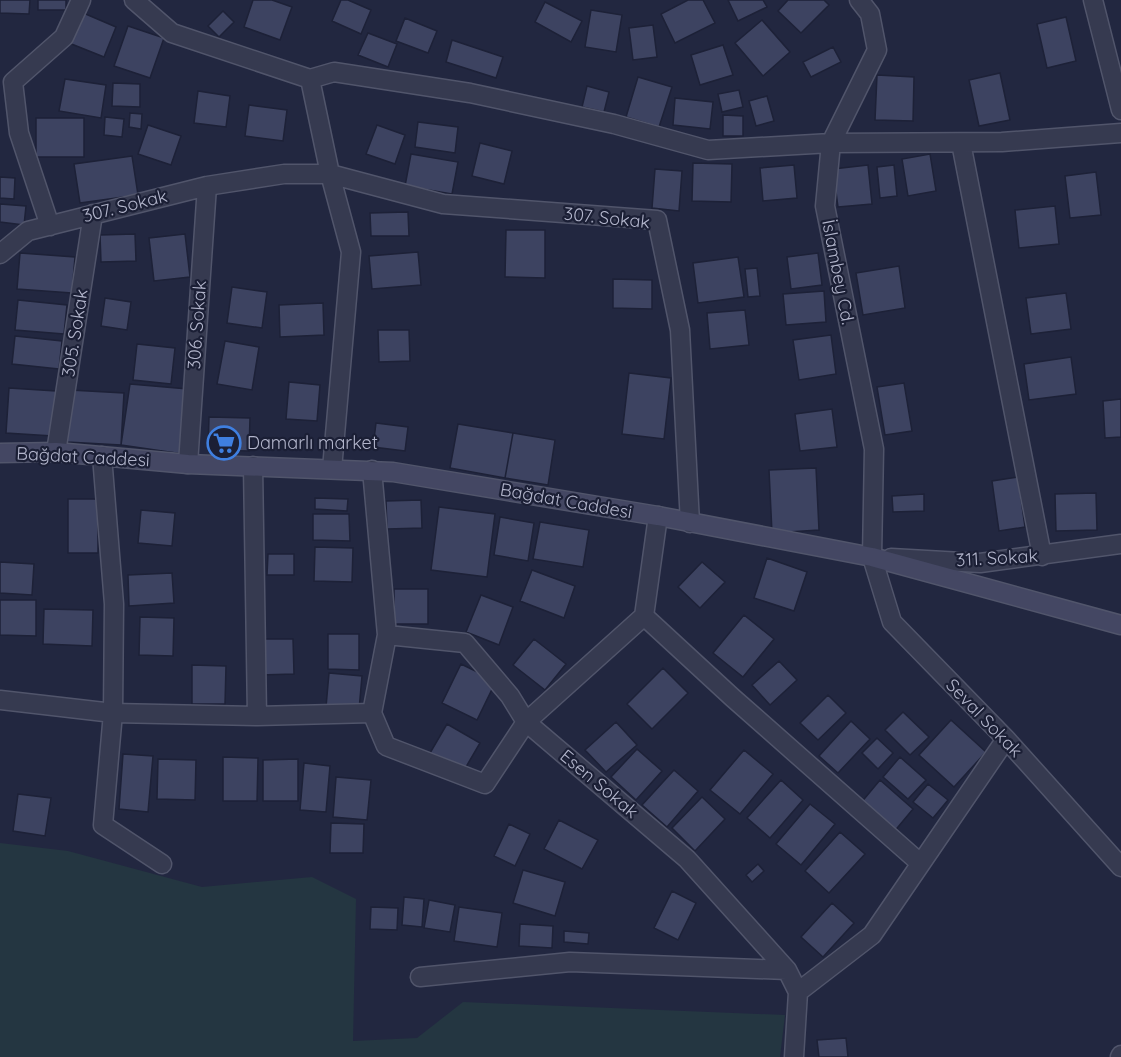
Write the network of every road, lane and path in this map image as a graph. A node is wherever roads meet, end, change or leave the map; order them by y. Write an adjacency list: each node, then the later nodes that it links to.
1 (81, 0): 13 (street)
2 (134, 0): 5 (street)
3 (859, 0): 8 (street, İslambey Cd.)
4 (1093, 0): 6 (street)
5 (310, 79): 8 (street); 10 (street)
6 (1121, 110)
7 (1121, 133): 9 (street)
8 (831, 143): 9 (street); 26 (street, İslambey Cd.)
9 (961, 143): 25 (street)
10 (330, 174): 11 (street, 307. Sokak); 20 (street); 23 (street, 307. Sokak)
11 (207, 186): 12 (street, 307. Sokak); 18 (street, 306. Sokak)
12 (93, 214): 13 (street, 307. Sokak); 15 (street, 305. Sokak)
13 (50, 226): 14 (street, 307. Sokak)
14 (0, 255)
15 (57, 452): 16 (main road, Bağdat Caddesi); 17 (main road, Bağdat Caddesi)
16 (0, 453)
17 (102, 456): 18 (main road, Bağdat Caddesi); 31 (street)
18 (188, 464): 19 (main road, Bağdat Caddesi)
19 (253, 466): 20 (main road, Bağdat Caddesi); 33 (street)
20 (332, 469): 21 (main road, Bağdat Caddesi)
21 (372, 470): 22 (main road, Bağdat Caddesi); 29 (street)
22 (658, 516): 23 (main road, Bağdat Caddesi); 27 (street)
23 (690, 523): 26 (main road, Bağdat Caddesi)
24 (1121, 544): 25 (street, 311. Sokak)
25 (1042, 556): 26 (street, 311. Sokak)
26 (872, 557): 28 (main road, Bağdat Caddesi); 35 (street, Seval Sokak)
27 (644, 616): 34 (street); 36 (street)
28 (1121, 625)
29 (387, 635): 32 (street); 34 (street)
30 (0, 700): 31 (street)
31 (113, 713): 33 (street); 37 (street)
32 (372, 713): 33 (street); 34 (street)
33 (257, 716)
34 (526, 722): 39 (street, Esen Sokak)
35 (1006, 740): 36 (street); 38 (street, Seval Sokak)
36 (920, 863): 41 (street)
37 (162, 864)
38 (1121, 867)
39 (787, 970): 40 (street); 41 (street, Esen Sokak)
40 (420, 977)
41 (798, 992): 42 (street)
42 (794, 1057)

